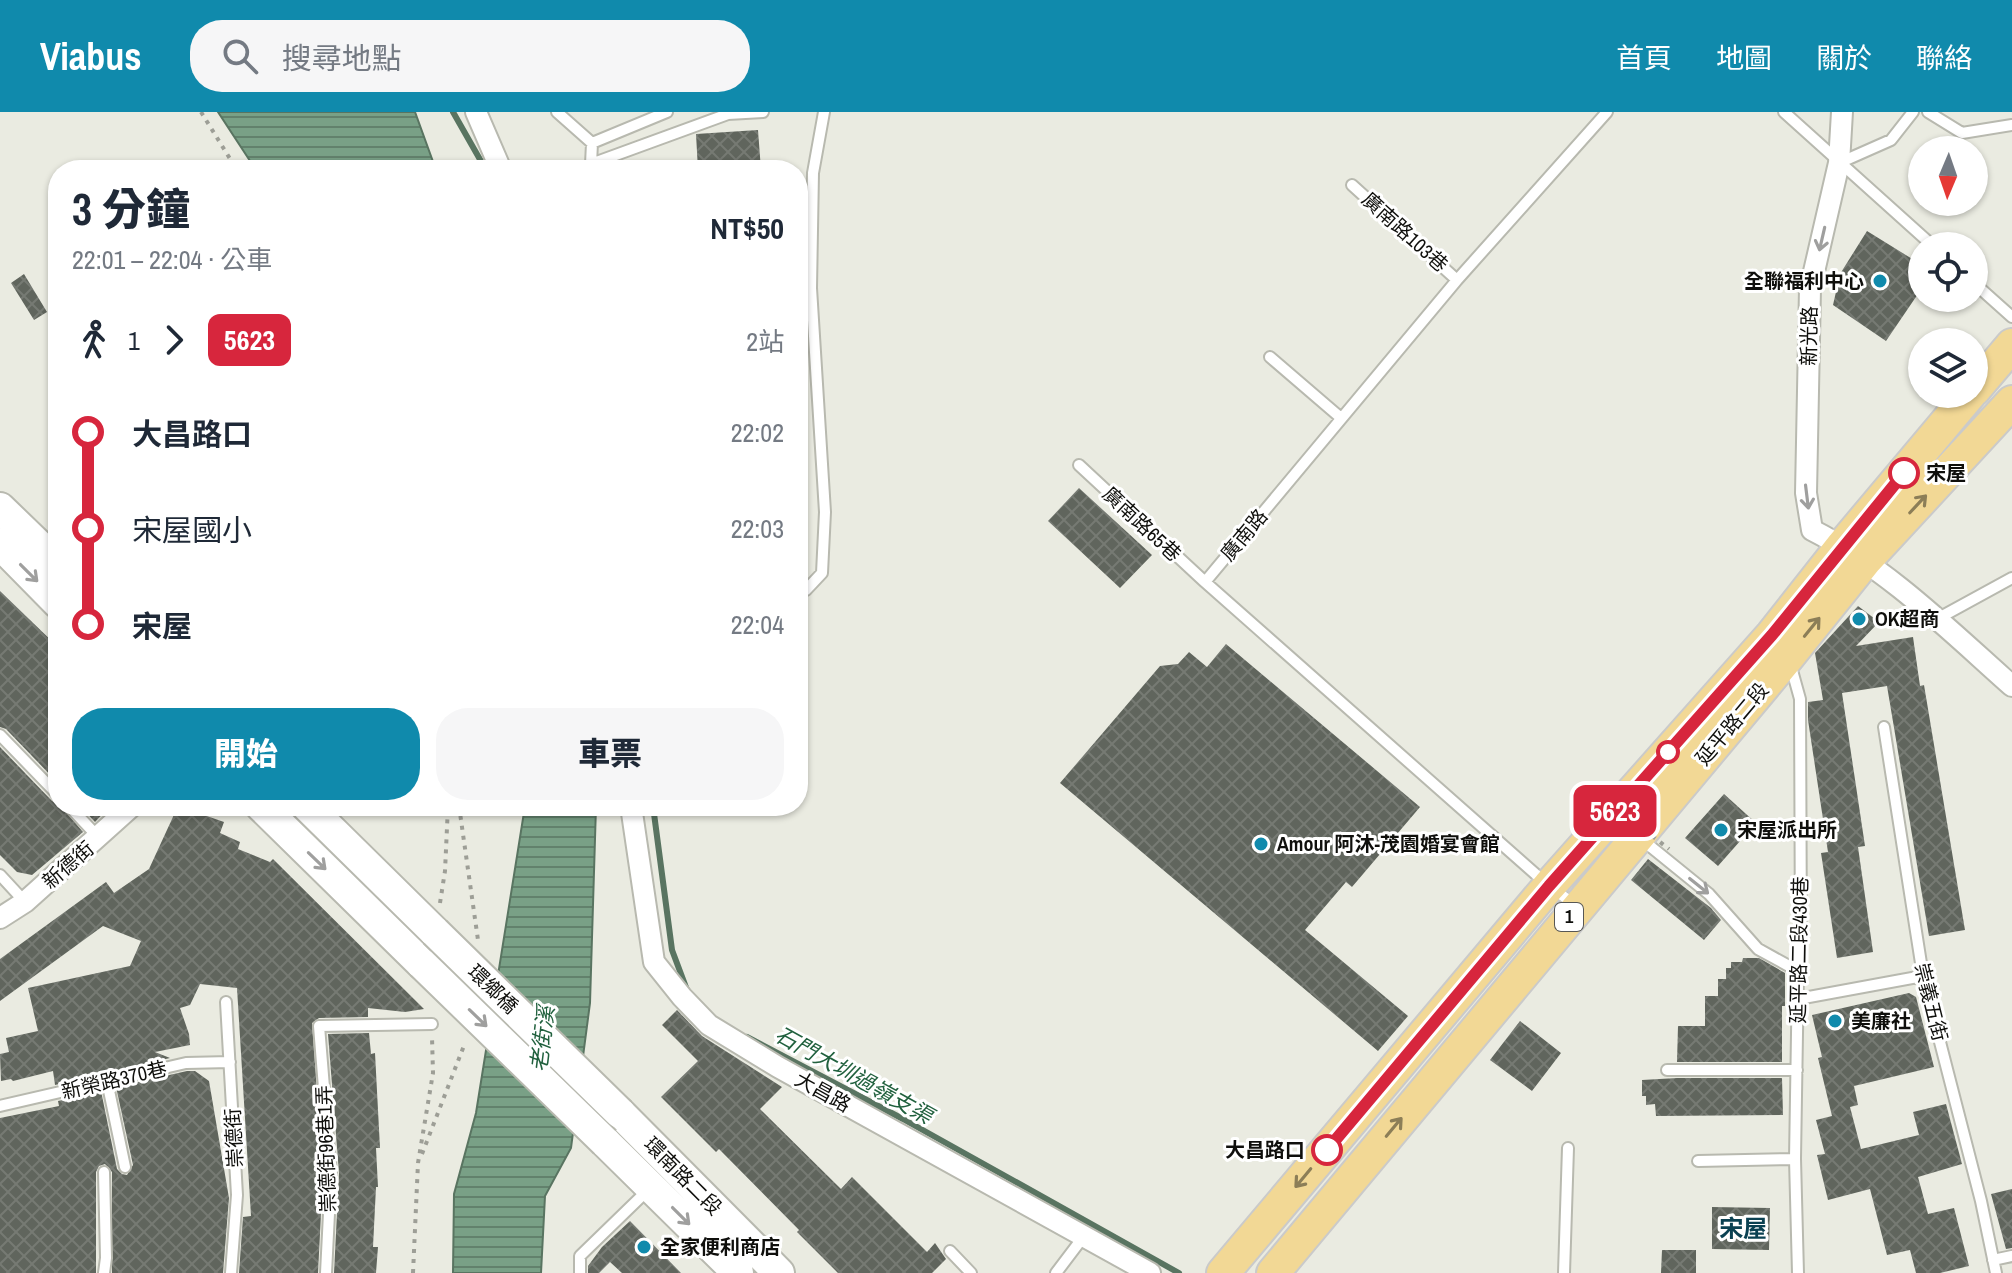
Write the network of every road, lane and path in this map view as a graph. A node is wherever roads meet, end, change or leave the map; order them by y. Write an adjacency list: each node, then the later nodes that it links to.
1 (201, 112): 14 (path)
2 (476, 112): 15 (street)
3 (557, 112): 13 (lane)
4 (667, 112): 13 (lane)
5 (763, 112): 17 (lane)
6 (824, 112): 36 (lane)
7 (1607, 112): 21 (lane, 廣南路)
8 (1784, 112): 18 (lane)
9 (1842, 112): 18 (street, 新光路)
10 (1913, 112): 18 (lane)
11 (1928, 112): 12 (lane)
12 (2012, 125)
13 (592, 143): 16 (lane)
14 (231, 160)
15 (497, 160)
16 (591, 160)
17 (602, 160)
18 (1839, 163): 20 (lane); 32 (street, 新光路, one-way to 32)
19 (1352, 185): 21 (lane, 廣南路103巷)
20 (1917, 232)
21 (1457, 280): 29 (lane, 廣南路)
22 (1988, 296): 23 (lane)
23 (2012, 317)
24 (2012, 345): 26 (main road, 延平路二段 / 1)
25 (1270, 357): 29 (lane)
26 (1988, 373)
27 (2012, 402): 32 (main road, 延平路二段 / 1, one-way to 27)
28 (1960, 408): 32 (main road, 延平路二段 / 1)
29 (1341, 418): 35 (lane, 廣南路)
30 (1079, 465): 35 (lane, 廣南路65巷)
31 (3, 526): 33 (main road); 37 (main road, one-way to 37)
32 (1854, 553): 38 (street); 39 (main road, 延平路二段 / 1)
33 (48, 557)
34 (2012, 578): 38 (lane)
35 (1205, 582): 55 (lane)
36 (808, 588)
37 (48, 589)
38 (1937, 619): 40 (street)
39 (1780, 646): 51 (main road, 延平路二段 / 1); 55 (main road, 延平路二段 / 1); 60 (lane, 延平路二段430巷)
40 (2012, 686)
41 (1884, 727): 61 (lane, 崇義五街)
42 (0, 735): 43 (lane)
43 (48, 785)
44 (1605, 799): 53 (path, bridge)
45 (78, 816): 52 (lane)
46 (122, 816): 52 (street, 新德街)
47 (271, 816): 72 (main road, 環鄉橋, one-way to 72, bridge)
48 (317, 816): 71 (main road, 環鄉橋, bridge)
49 (460, 816): 59 (path)
50 (632, 816): 81 (street, 大昌路)
51 (1638, 837): 57 (main road, 延平路二段 / 1); 60 (lane, one-way to 60)
52 (99, 838): 56 (street, 新德街)
53 (1669, 849)
54 (0, 875): 56 (lane)
55 (1549, 886): 57 (lane); 94 (main road, 延平路二段 / 1, one-way to 94)
56 (25, 902): 58 (street, 新德街)
57 (1578, 906): 95 (main road, 延平路二段 / 1, one-way to 57)
58 (0, 918)
59 (480, 950)
60 (1798, 971): 62 (lane, 延平路二段430巷)
61 (1923, 976): 62 (lane); 84 (lane, 崇義五街)
62 (1798, 999): 68 (lane, 延平路二段430巷)
63 (226, 1002): 66 (lane, 崇德街)
64 (432, 1024): 87 (lane, 崇德街96巷1弄)
65 (465, 1043): 76 (path)
66 (230, 1062): 69 (lane, 新榮路370巷); 86 (lane, 崇德街)
67 (1667, 1070): 68 (lane)
68 (1797, 1070): 74 (lane, 延平路二段430巷)
69 (107, 1081): 70 (lane, 新榮路370巷); 77 (lane)
70 (0, 1106)
71 (620, 1113): 78 (main road, 環南路二段)
72 (605, 1142): 80 (main road, 環南路二段)
73 (1568, 1148): 96 (lane)
74 (1795, 1159): 75 (lane); 97 (lane, 延平路二段430巷)
75 (1698, 1161)
76 (418, 1163)
77 (125, 1167)
78 (677, 1169): 80 (lane); 90 (main road, 環南路二段)
79 (104, 1172): 85 (lane)
80 (651, 1187): 88 (lane); 89 (main road, 環南路二段, one-way to 89)
81 (1084, 1236): 92 (lane); 93 (street, 大昌路)
82 (950, 1251): 91 (lane)
83 (2012, 1256): 84 (lane)
84 (1993, 1260): 98 (lane, 崇義五街)
85 (104, 1273)
86 (231, 1273)
87 (326, 1273)
88 (580, 1273)
89 (738, 1273)
90 (779, 1273)
91 (971, 1273)
92 (1056, 1273)
93 (1150, 1273)
94 (1223, 1273)
95 (1273, 1273)
96 (1564, 1273)
97 (1798, 1273)
98 (1996, 1273)

